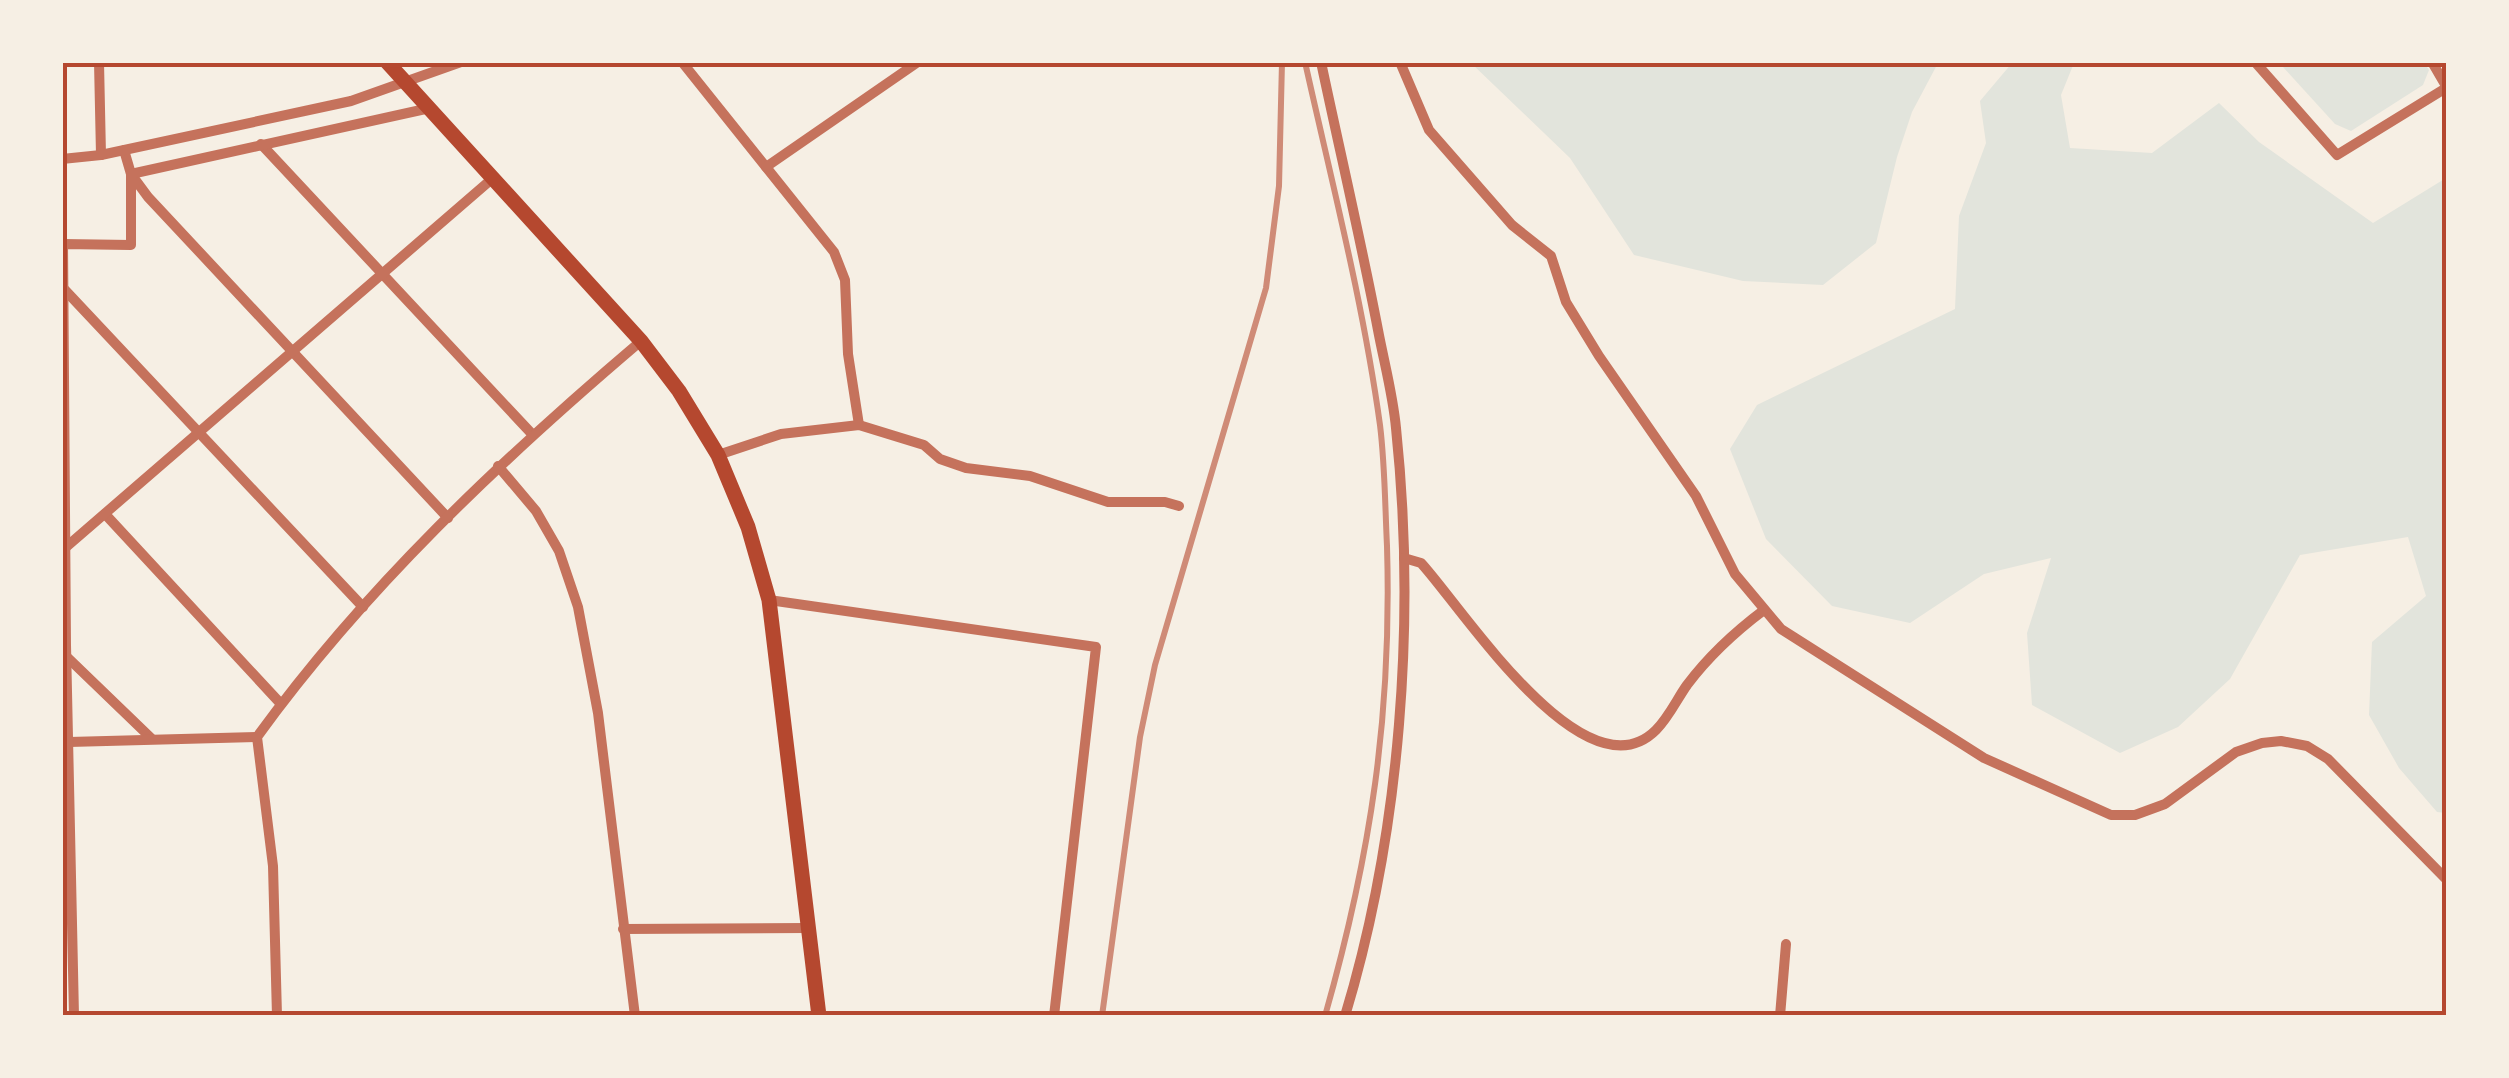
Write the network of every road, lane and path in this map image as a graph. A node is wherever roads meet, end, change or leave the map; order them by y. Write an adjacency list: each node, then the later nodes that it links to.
1 (99, 62): 15 (street)
2 (387, 62): 10 (main road)
3 (462, 62): 10 (street)
4 (682, 62): 17 (street)
5 (918, 62): 17 (street)
6 (1320, 62): 33 (street)
7 (1400, 62): 36 (street)
8 (2256, 62): 11 (street)
9 (2432, 62): 11 (street)
10 (404, 82): 12 (main road); 14 (street)
11 (2446, 87)
12 (430, 108): 13 (street); 19 (main road)
13 (261, 144): 18 (street); 20 (street)
14 (124, 150): 15 (street); 18 (street)
15 (102, 154): 16 (street)
16 (62, 158)
17 (766, 167): 24 (street)
18 (131, 174): 21 (street); 23 (street)
19 (493, 178): 20 (street); 22 (main road)
20 (385, 274): 23 (street); 26 (street)
21 (64, 288): 25 (street); 32 (street)
22 (641, 340): 26 (street); 27 (main road)
23 (292, 352): 25 (street); 31 (street)
24 (859, 425): 27 (street); 29 (street)
25 (201, 432): 30 (street); 35 (street)
26 (532, 434): 28 (street)
27 (718, 455): 34 (main road)
28 (498, 466): 31 (street); 44 (street)
29 (1179, 506)
30 (105, 514): 32 (street); 38 (street)
31 (448, 518): 35 (street)
32 (65, 548): 37 (street)
33 (1404, 558): 36 (street); 51 (street)
34 (769, 600): 43 (main road); 50 (street)
35 (363, 607): 38 (street)
36 (1764, 610): 42 (street)
37 (66, 657): 40 (street); 41 (street)
38 (281, 704): 39 (street)
39 (257, 737): 40 (street); 47 (street)
40 (151, 738): 41 (street)
41 (69, 742): 46 (street)
42 (2446, 879)
43 (808, 928): 44 (street); 49 (main road)
44 (623, 929): 48 (street)
45 (1786, 944): 52 (street)
46 (74, 1016)
47 (277, 1016)
48 (636, 1016)
49 (819, 1016)
50 (1054, 1016)
51 (1345, 1016)
52 (1780, 1016)

